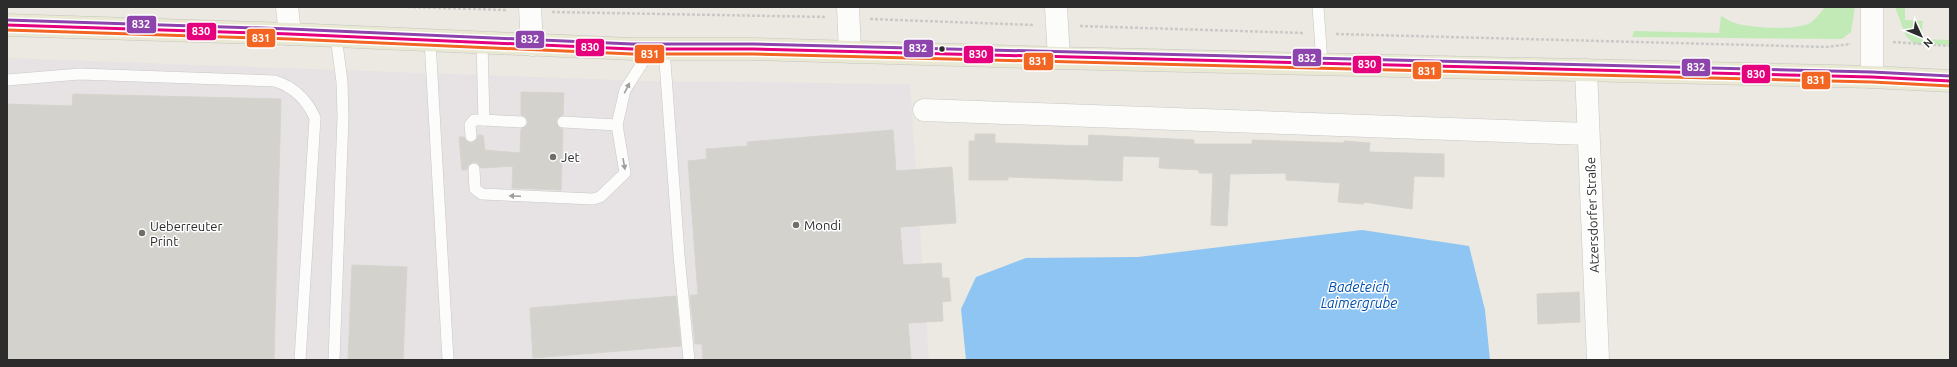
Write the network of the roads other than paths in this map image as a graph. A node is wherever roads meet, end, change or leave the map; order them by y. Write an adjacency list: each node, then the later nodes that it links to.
1 (287, 7): 8 (street)
2 (530, 7): 12 (street)
3 (848, 7): 14 (street)
4 (1056, 7): 15 (street)
5 (1318, 7): 16 (lane)
6 (1872, 7): 18 (street)
7 (7, 25): 8 (main road)
8 (290, 34): 9 (main road)
9 (336, 36): 10 (main road); 30 (lane)
10 (430, 40): 11 (main road); 31 (lane)
11 (482, 42): 12 (main road); 22 (lane)
12 (532, 45): 13 (main road)
13 (658, 48): 14 (main road); 25 (lane, one-way to 13); 32 (lane)
14 (850, 52): 15 (main road)
15 (1059, 58): 16 (main road)
16 (1322, 63): 17 (main road)
17 (1586, 70): 18 (main road); 26 (street, Atzersdorfer Straße)
18 (1872, 77): 20 (main road)
19 (7, 80): 29 (lane)
20 (1950, 81)
21 (924, 110): 26 (street)
22 (484, 120): 23 (lane); 27 (lane)
23 (521, 122)
24 (563, 122): 25 (lane)
25 (617, 125): 28 (lane, one-way to 28)
26 (1588, 134): 33 (street, Atzersdorfer Straße)
27 (471, 136)
28 (474, 169)
29 (300, 360)
30 (334, 360)
31 (448, 360)
32 (688, 360)
33 (1598, 360)

